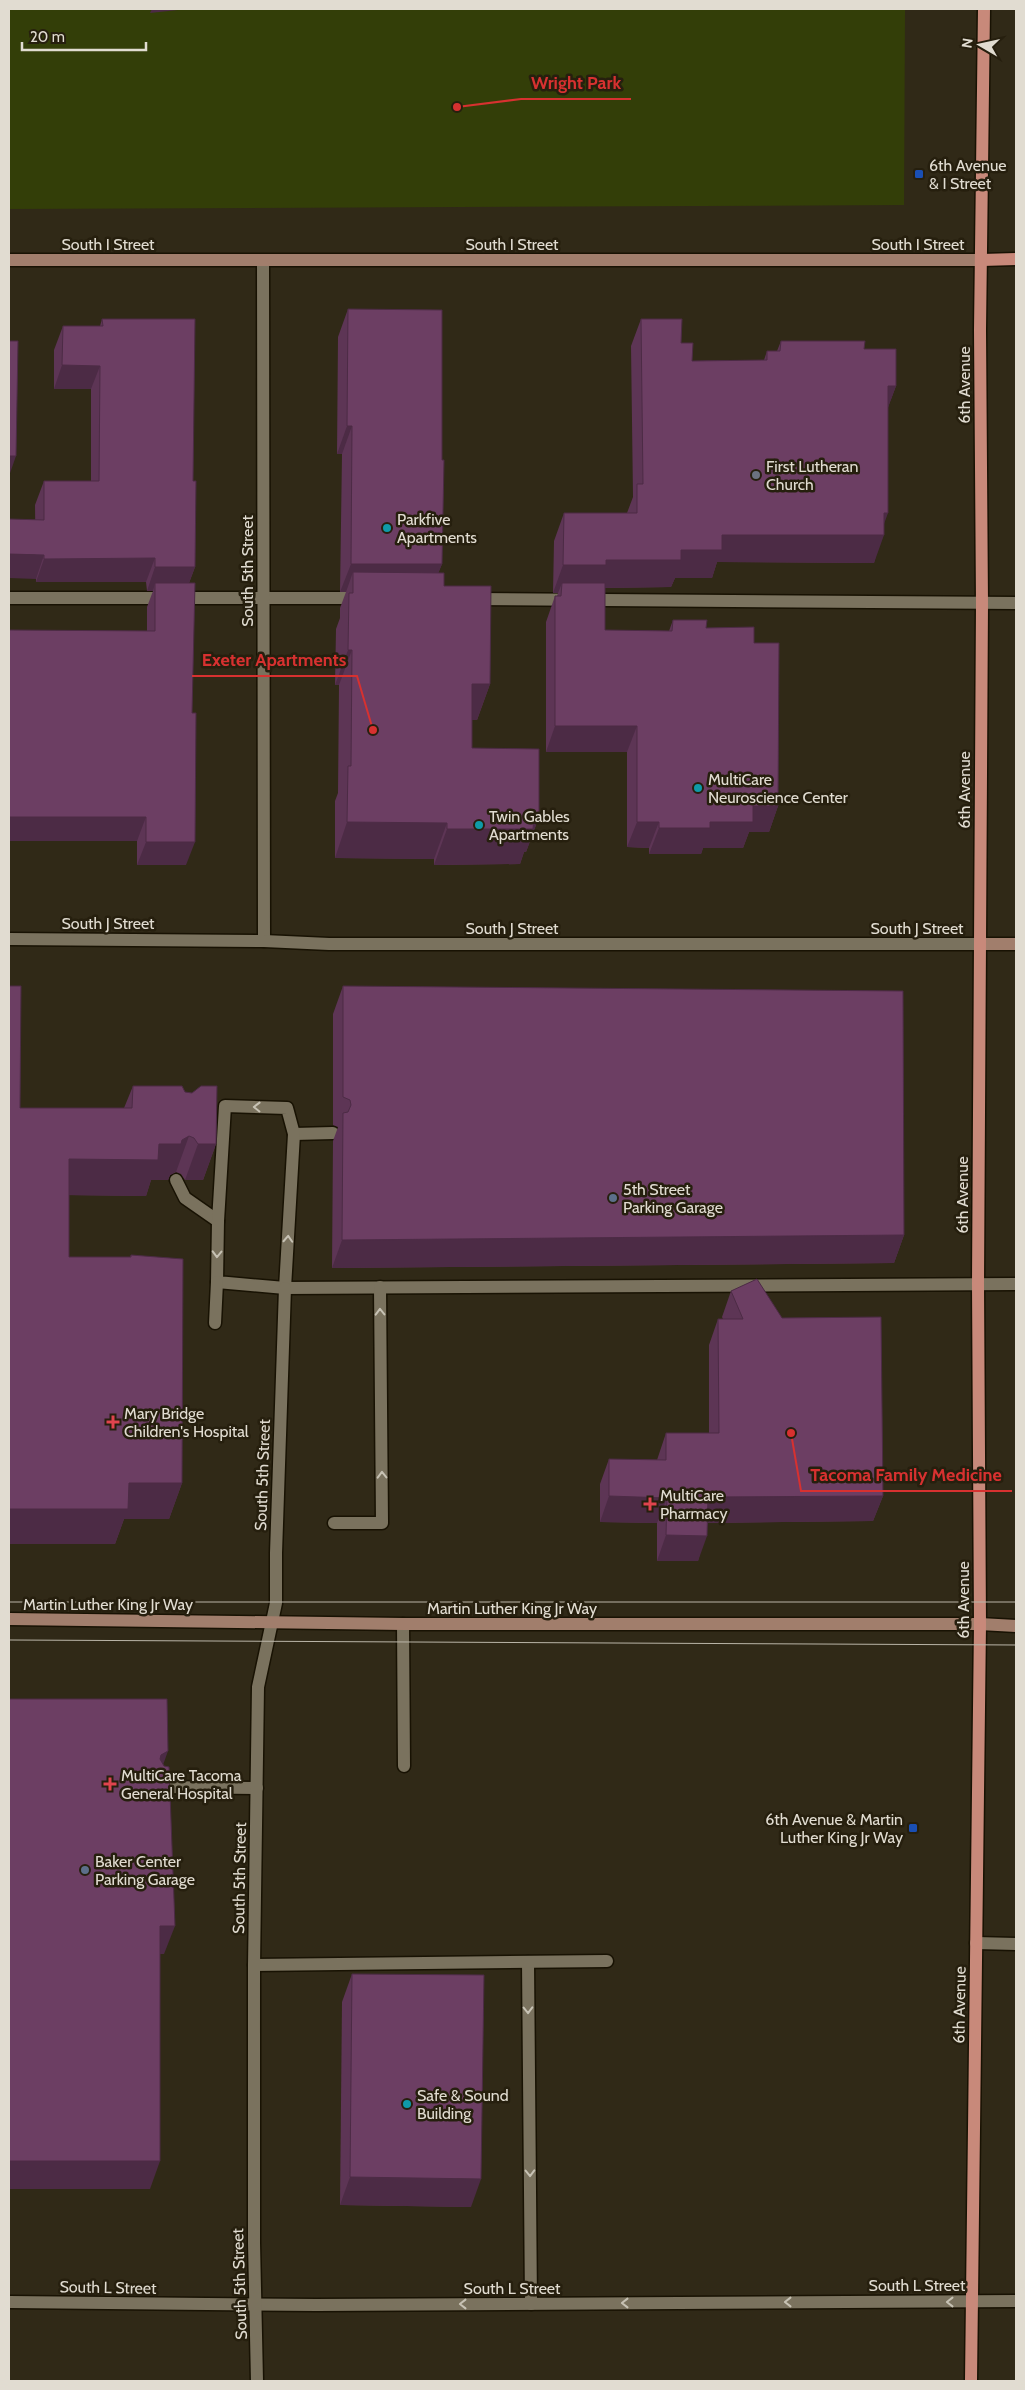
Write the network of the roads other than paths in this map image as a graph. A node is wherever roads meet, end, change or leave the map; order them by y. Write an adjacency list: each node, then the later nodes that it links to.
1 (984, 9): 4 (main road, 6th Avenue)
2 (1016, 259): 4 (main road, South I Street)
3 (9, 260): 5 (main road, South I Street)
4 (982, 260): 5 (main road, South I Street); 11 (main road, 6th Avenue)
5 (263, 261): 7 (street, South 5th Street)
6 (9, 598): 7 (street)
7 (264, 598): 8 (street); 13 (street, South 5th Street)
8 (372, 598)
9 (460, 599): 11 (street)
10 (1016, 602): 11 (street)
11 (982, 603): 14 (main road, 6th Avenue)
12 (9, 939): 13 (street, South J Street)
13 (264, 941): 14 (street, South J Street)
14 (980, 944): 15 (main road, South J Street); 21 (main road, 6th Avenue)
15 (1016, 944)
16 (333, 1133): 17 (street)
17 (294, 1134): 19 (street, South 5th Street, one-way to 19); 24 (street, South 5th Street, one-way to 17)
18 (176, 1180): 19 (street)
19 (218, 1221): 20 (street, one-way to 20)
20 (217, 1282): 24 (street); 25 (street)
21 (978, 1284): 22 (street); 23 (street); 30 (main road, 6th Avenue)
22 (1016, 1284)
23 (380, 1287): 24 (street); 26 (street, one-way to 23)
24 (285, 1288): 28 (street, South 5th Street)
25 (215, 1323)
26 (334, 1523)
27 (9, 1619): 28 (main road, Martin Luther King Jr Way)
28 (272, 1623): 29 (main road, Martin Luther King Jr Way); 34 (street, South 5th Street)
29 (403, 1624): 30 (main road, Martin Luther King Jr Way); 32 (street)
30 (980, 1624): 31 (main road, Martin Luther King Jr Way); 35 (main road, 6th Avenue)
31 (1016, 1626)
32 (404, 1766)
33 (158, 1787): 34 (street)
34 (257, 1788): 39 (street, South 5th Street)
35 (976, 1943): 36 (street); 41 (main road, 6th Avenue)
36 (1016, 1944)
37 (608, 1961): 38 (street)
38 (528, 1962): 39 (street); 44 (street, one-way to 44)
39 (254, 1965): 43 (street, South 5th Street)
40 (9, 2302): 43 (street, South L Street)
41 (972, 2302): 42 (street, South L Street); 44 (street, South L Street, one-way to 44); 46 (main road, 6th Avenue)
42 (1016, 2302)
43 (257, 2303): 44 (street, South L Street, one-way to 43); 45 (street, South 5th Street)
44 (531, 2304)
45 (258, 2381)
46 (971, 2381)

